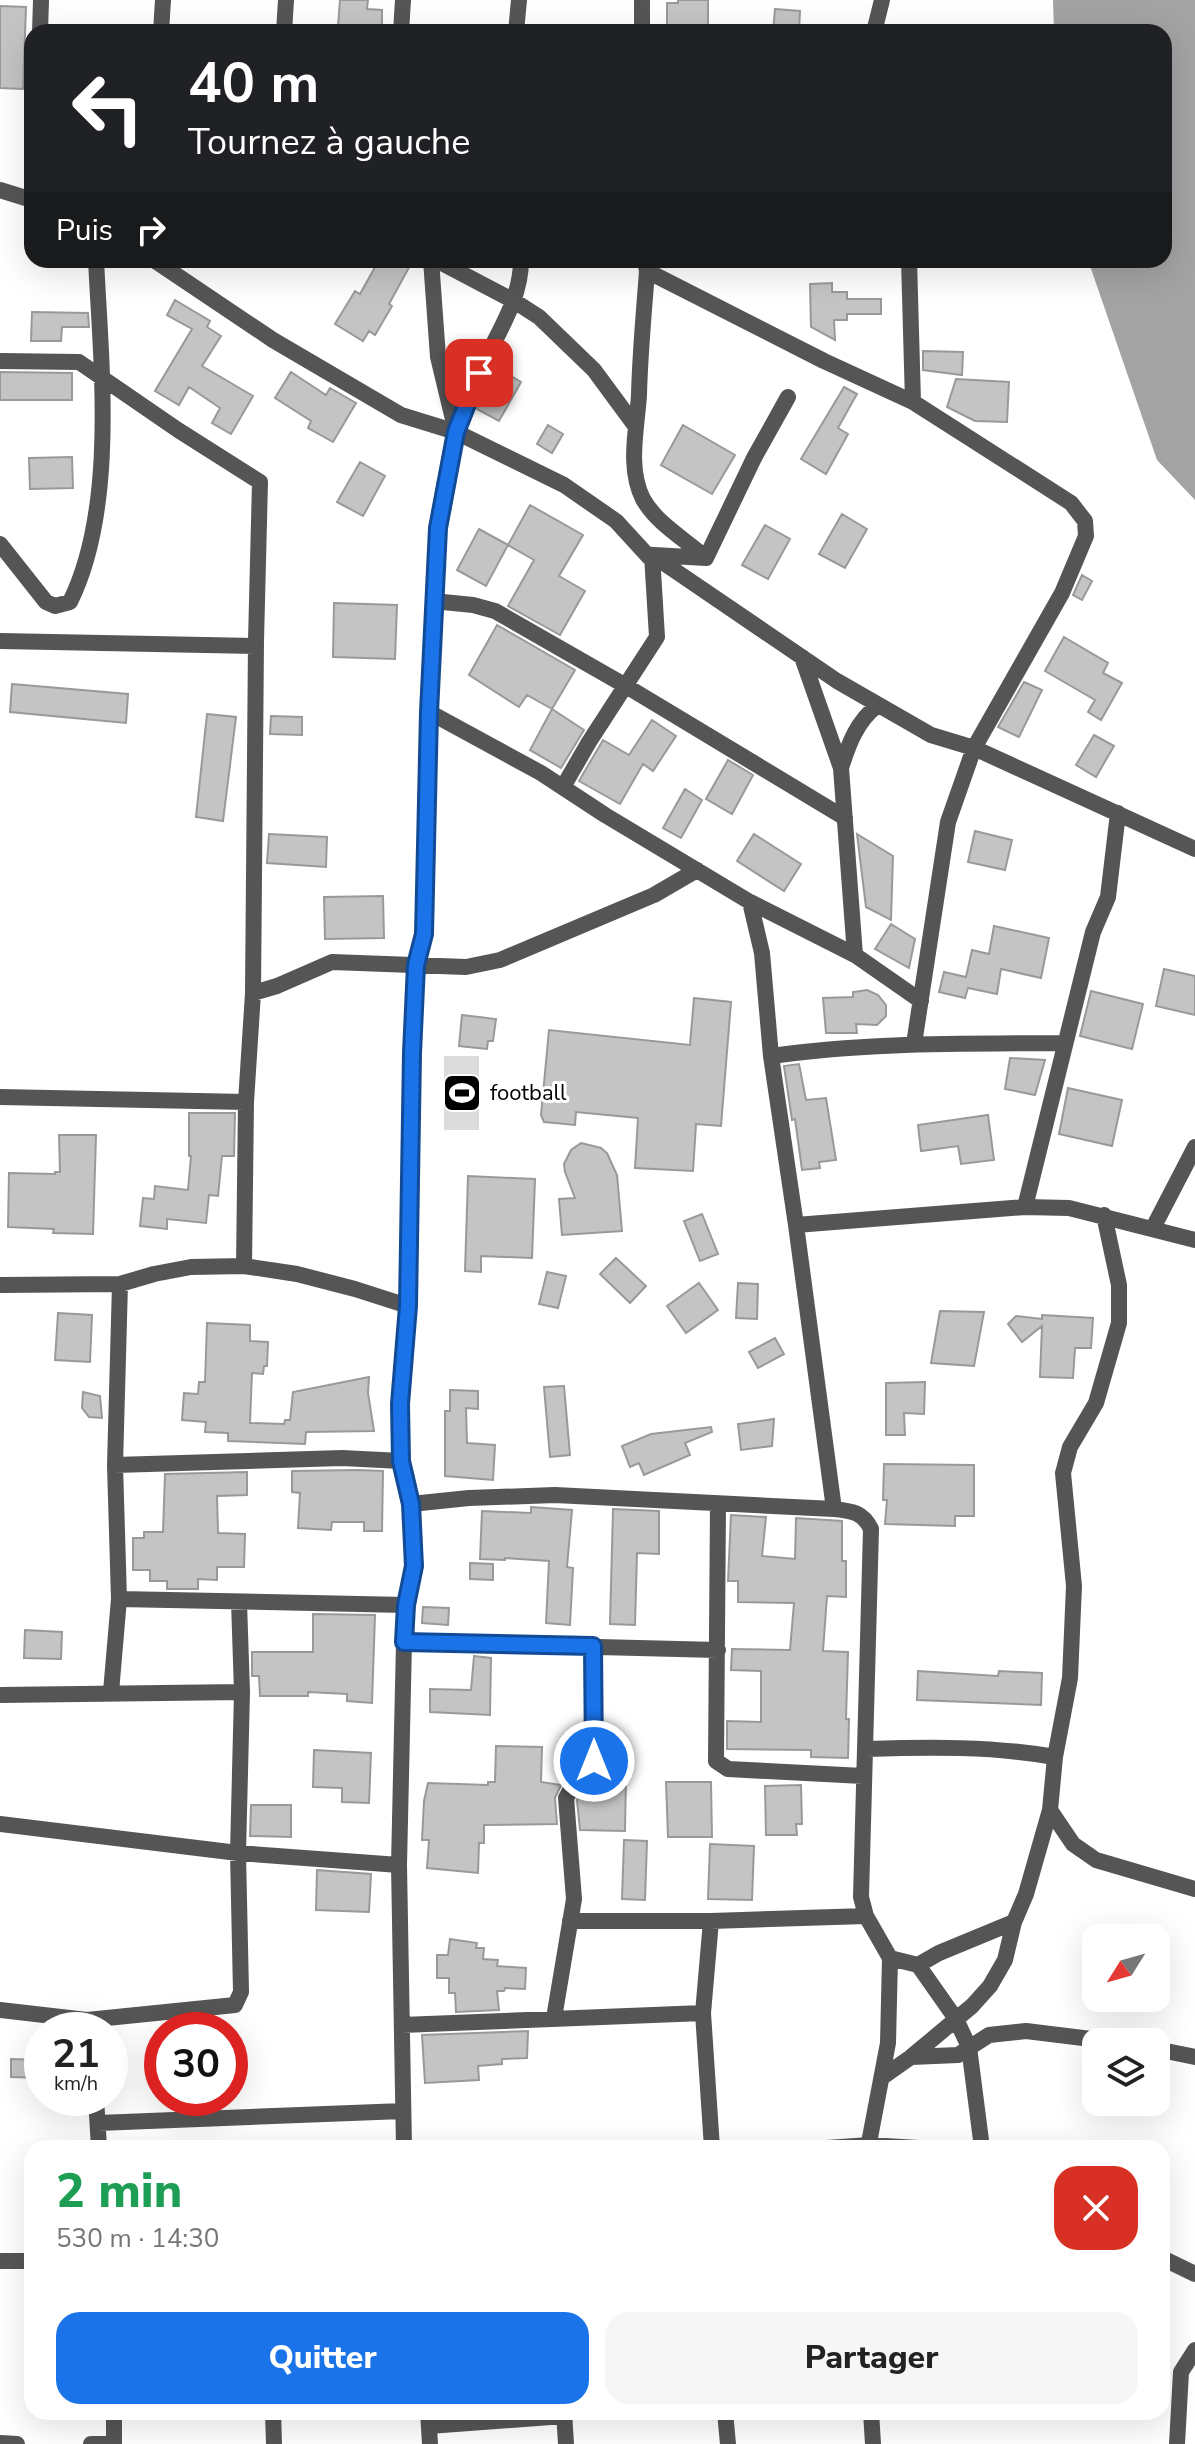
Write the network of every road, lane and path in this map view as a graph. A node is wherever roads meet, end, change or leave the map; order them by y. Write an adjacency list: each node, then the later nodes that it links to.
1 (41, 0): 8 (street)
2 (163, 0): 9 (street)
3 (286, 0): 10 (street)
4 (403, 0): 11 (street)
5 (519, 0): 12 (street)
6 (642, 0): 13 (street)
7 (882, 0): 14 (street)
8 (40, 24)
9 (162, 24)
10 (284, 24)
11 (402, 24)
12 (517, 24)
13 (642, 24)
14 (876, 24)
15 (0, 190): 16 (street)
16 (24, 198)
17 (96, 268): 27 (street)
18 (166, 268): 31 (street)
19 (434, 268): 31 (street)
20 (450, 268): 25 (street)
21 (521, 268): 25 (street)
22 (646, 268): 30 (street)
23 (650, 268): 29 (street)
24 (909, 268): 29 (street)
25 (514, 301): 30 (street); 31 (street)
26 (0, 361): 27 (street)
27 (101, 375): 32 (street); 37 (street)
28 (788, 397): 34 (street)
29 (913, 402): 42 (street)
30 (636, 427): 34 (street)
31 (456, 432): 33 (street); 35 (street)
32 (0, 544)
33 (652, 555): 34 (street); 38 (street); 39 (street)
34 (706, 558)
35 (433, 601): 39 (street); 41 (street)
36 (0, 641): 37 (street)
37 (256, 646): 52 (street)
38 (802, 657): 40 (street); 43 (street)
39 (626, 686): 44 (street); 46 (street)
40 (878, 705): 42 (street); 43 (street)
41 (429, 712): 44 (street); 51 (street)
42 (974, 748): 45 (street); 53 (street)
43 (841, 768): 46 (street)
44 (563, 787): 48 (street)
45 (1118, 813): 47 (street); 54 (street)
46 (845, 818): 50 (street)
47 (1195, 849)
48 (697, 870): 49 (street); 51 (street)
49 (750, 902): 50 (street); 56 (street)
50 (855, 955): 53 (street)
51 (416, 965): 52 (street); 68 (street)
52 (253, 993): 58 (street)
53 (921, 1001): 55 (street)
54 (1064, 1043): 55 (street); 60 (street)
55 (914, 1044): 56 (street)
56 (771, 1056): 62 (street)
57 (0, 1097): 58 (street)
58 (246, 1102): 65 (street)
59 (1194, 1156): 63 (street)
60 (1025, 1207): 61 (street); 62 (street)
61 (1104, 1215): 63 (street); 84 (street)
62 (796, 1225): 73 (street)
63 (1153, 1228): 64 (street)
64 (1195, 1240)
65 (244, 1266): 66 (street); 68 (street)
66 (120, 1284): 67 (street); 70 (street)
67 (0, 1285)
68 (408, 1306): 69 (street)
69 (401, 1461): 70 (street); 71 (street)
70 (115, 1465): 74 (street)
71 (411, 1504): 72 (street); 76 (street)
72 (718, 1504): 73 (street); 79 (street)
73 (834, 1509): 83 (street)
74 (119, 1599): 75 (street); 80 (street)
75 (239, 1602): 76 (street); 81 (street)
76 (406, 1605): 77 (street)
77 (404, 1642): 78 (street); 89 (street)
78 (593, 1646): 79 (street); 92 (street)
79 (718, 1650): 85 (street)
80 (111, 1692): 81 (street); 82 (street)
81 (242, 1692): 88 (street)
82 (0, 1695)
83 (866, 1749): 84 (street); 85 (street)
84 (1055, 1757): 86 (street)
85 (863, 1776): 91 (street)
86 (1050, 1810): 90 (street); 94 (street)
87 (0, 1824): 88 (street)
88 (238, 1853): 89 (street); 101 (street)
89 (399, 1865): 103 (street)
90 (1195, 1889)
91 (866, 1916): 93 (street); 95 (street)
92 (570, 1921): 93 (street); 100 (street)
93 (711, 1921): 98 (street)
94 (1014, 1922): 96 (street); 102 (street)
95 (890, 1958): 96 (street); 109 (street)
96 (918, 1965): 102 (street)
97 (0, 2010): 99 (street)
98 (703, 2013): 100 (street); 115 (street)
99 (24, 2014)
100 (554, 2018): 103 (street)
101 (128, 2019)
102 (956, 2019): 105 (street); 107 (street)
103 (402, 2025): 110 (street)
104 (1082, 2038): 105 (street)
105 (969, 2047): 107 (street); 117 (street)
106 (1170, 2052): 108 (street)
107 (911, 2057): 109 (street)
108 (1195, 2057)
109 (884, 2076): 116 (street)
110 (403, 2111): 112 (street); 114 (street)
111 (97, 2116): 112 (street)
112 (98, 2123): 113 (street)
113 (99, 2140)
114 (404, 2140)
115 (711, 2140)
116 (869, 2140)
117 (981, 2140)
118 (0, 2261): 119 (street)
119 (24, 2261)
120 (1170, 2262): 121 (street)
121 (1195, 2274)
122 (1195, 2350): 138 (street)
123 (114, 2420): 132 (street)
124 (273, 2420): 133 (street)
125 (429, 2420): 134 (street)
126 (564, 2420): 135 (street)
127 (726, 2420): 136 (street)
128 (872, 2420): 137 (street)
129 (0, 2443): 130 (street)
130 (17, 2444)
131 (91, 2444): 132 (street)
132 (114, 2444)
133 (274, 2444)
134 (430, 2444)
135 (566, 2444)
136 (728, 2444)
137 (873, 2444)
138 (1177, 2444)

